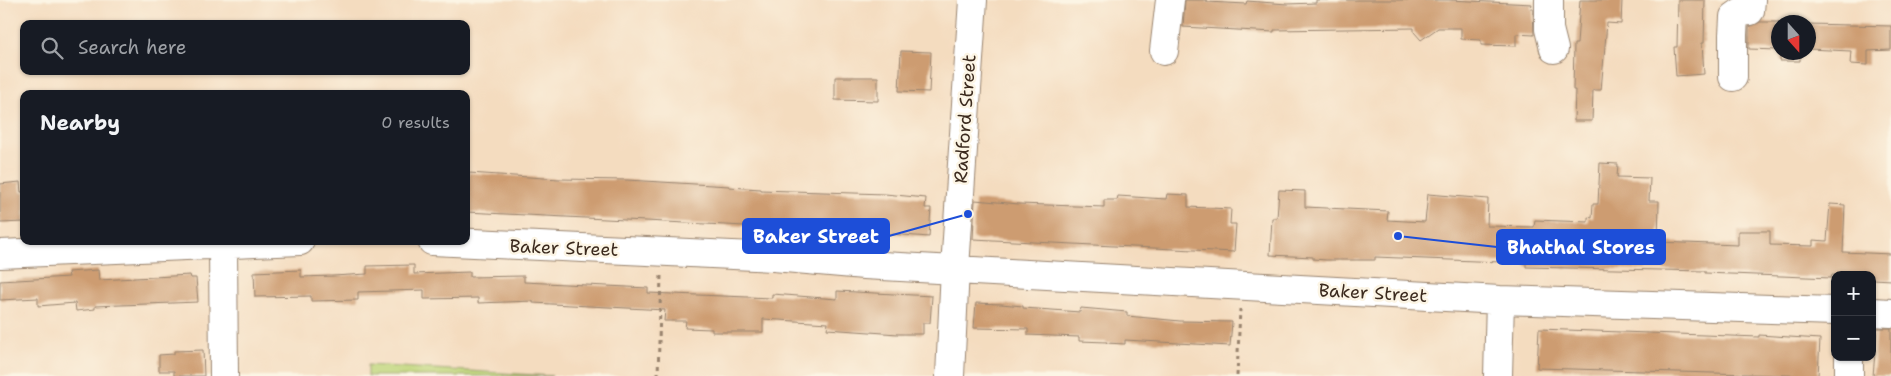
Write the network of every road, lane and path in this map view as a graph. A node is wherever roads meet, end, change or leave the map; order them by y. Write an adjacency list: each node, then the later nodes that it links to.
1 (973, 0): 12 (street, Radford Street)
2 (1170, 0): 6 (street)
3 (1549, 0): 5 (street)
4 (1750, 6): 7 (street)
5 (1554, 49)
6 (1164, 51)
7 (1733, 77)
8 (470, 243): 10 (street, Baker Street)
9 (223, 245): 11 (street); 19 (street)
10 (662, 252): 12 (street, Baker Street); 20 (path)
11 (0, 254)
12 (955, 268): 13 (street, Baker Street); 21 (street, Radford Street)
13 (1241, 286): 14 (street, Baker Street); 22 (path)
14 (1500, 300): 15 (street, Baker Street); 23 (street)
15 (1831, 311)
16 (1876, 312): 17 (street)
17 (1891, 313)
18 (1849, 361): 24 (street)
19 (224, 376)
20 (658, 376)
21 (950, 376)
22 (1237, 376)
23 (1498, 376)
24 (1849, 376)

